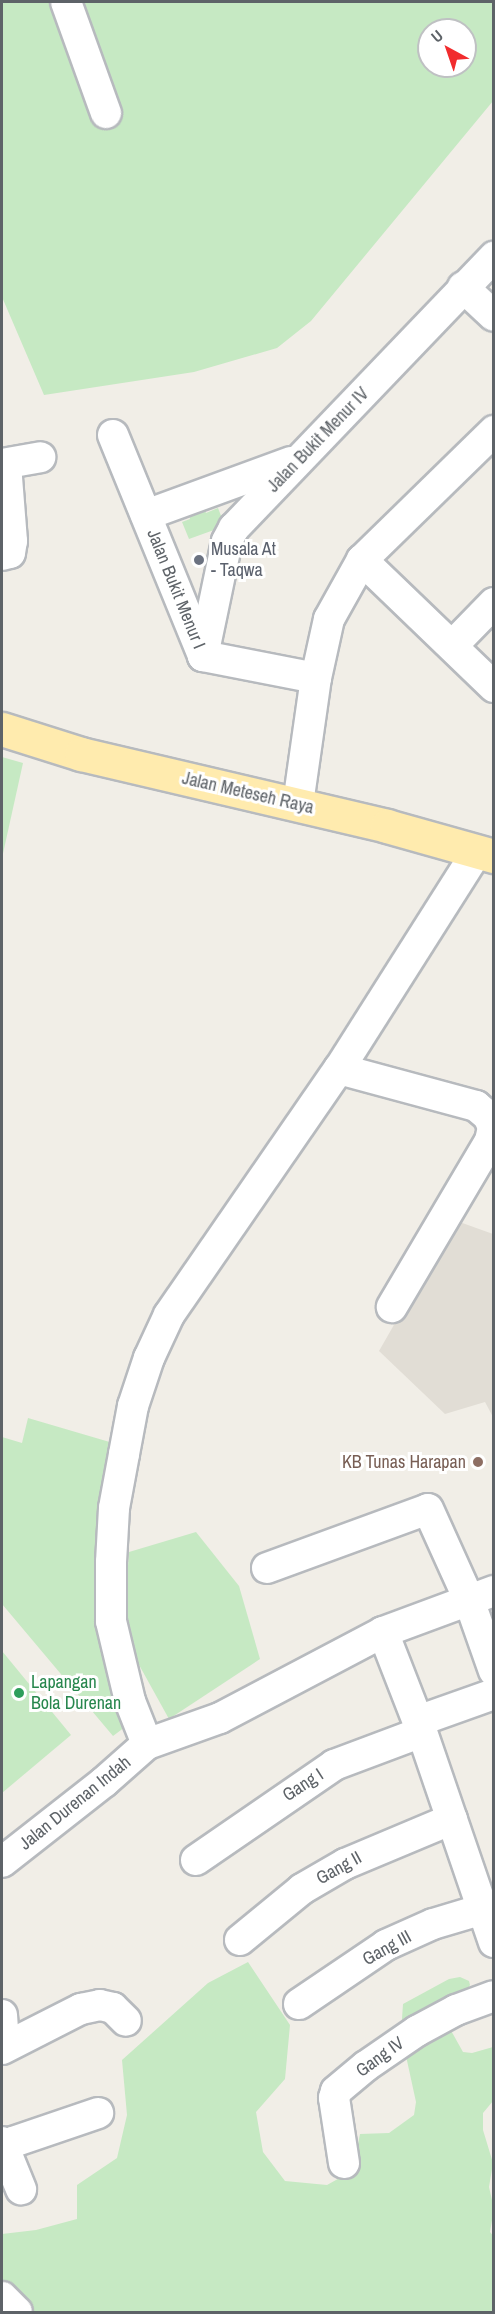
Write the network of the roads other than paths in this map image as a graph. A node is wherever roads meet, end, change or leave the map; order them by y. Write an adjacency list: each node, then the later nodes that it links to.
1 (69, 2): 2 (street)
2 (106, 113)
3 (494, 257): 4 (street, Jalan Bukit Menur IV)
4 (463, 287): 5 (street); 9 (street, Jalan Bukit Menur IV)
5 (494, 316)
6 (494, 431): 13 (street)
7 (113, 435): 11 (street, Jalan Bukit Menur I)
8 (40, 457): 10 (street)
9 (302, 457): 11 (street, Jalan Bukit Menur I); 16 (street, Jalan Bukit Menur IV)
10 (4, 464): 12 (street)
11 (146, 515): 16 (street, Jalan Bukit Menur I)
12 (2, 555)
13 (362, 560): 15 (street); 17 (street)
14 (494, 603): 15 (street)
15 (452, 646): 18 (street)
16 (203, 656): 17 (street, Jalan Bukit Menur I)
17 (316, 678): 20 (street)
18 (494, 687)
19 (2, 729): 20 (main road, Jalan Meteseh Raya)
20 (298, 804): 21 (main road, Jalan Meteseh Raya)
21 (485, 855): 22 (street)
22 (339, 1069): 23 (street); 30 (street)
23 (392, 1307)
24 (267, 1568): 25 (street)
25 (481, 1595): 26 (street); 27 (street)
26 (383, 1632): 29 (street); 30 (street)
27 (494, 1671)
28 (494, 1695): 29 (street, Gang I)
29 (420, 1727): 31 (street); 32 (street, Gang I)
30 (147, 1743): 33 (street, Jalan Durenan Indah)
31 (452, 1819): 34 (street); 35 (street, Gang II)
32 (196, 1860)
33 (2, 1862)
34 (483, 1909): 36 (street); 38 (street, Gang III)
35 (240, 1940)
36 (494, 1942)
37 (494, 1996): 44 (street, Gang IV)
38 (299, 2004)
39 (2, 2016): 41 (street)
40 (126, 2022): 41 (street)
41 (2, 2048)
42 (98, 2113): 43 (street)
43 (2, 2143): 45 (street)
44 (344, 2163)
45 (21, 2189)
46 (2, 2297): 47 (street)
47 (17, 2313)

